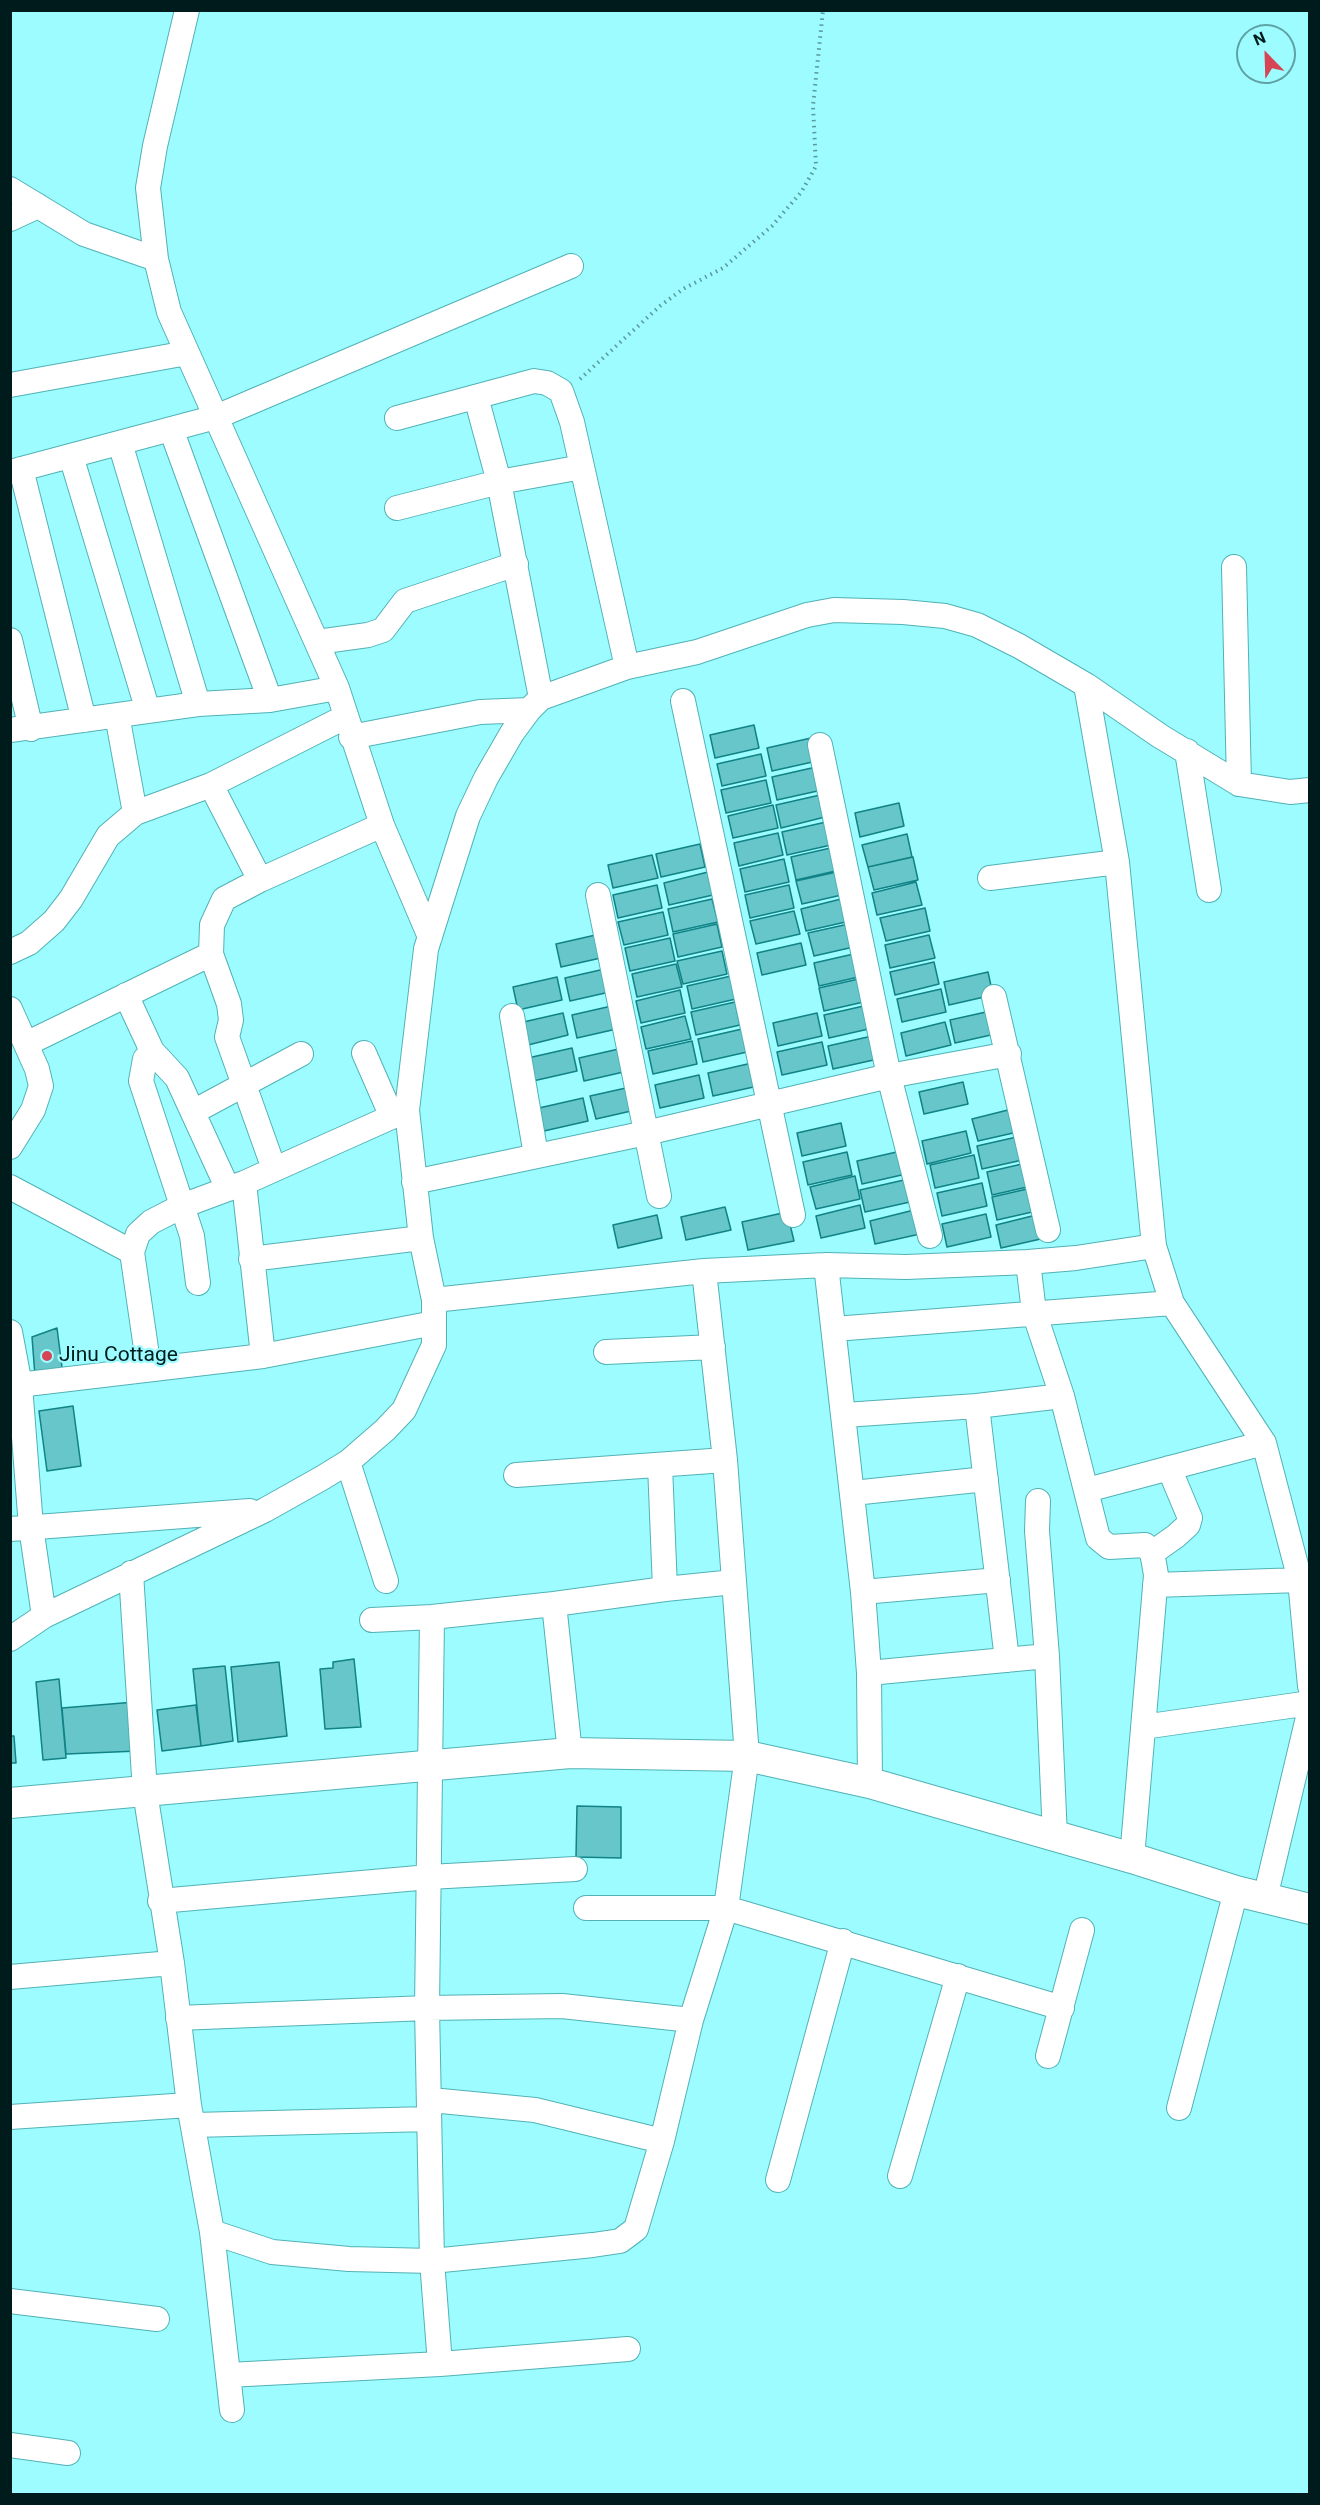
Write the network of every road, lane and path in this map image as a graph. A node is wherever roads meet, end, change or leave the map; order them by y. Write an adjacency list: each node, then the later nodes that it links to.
1 (187, 10): 6 (street)
2 (823, 10): 10 (path)
3 (10, 189): 4 (street)
4 (38, 206): 5 (street); 6 (street)
5 (10, 219)
6 (156, 259): 8 (street)
7 (571, 266): 12 (street)
8 (187, 353): 9 (street); 12 (street)
9 (10, 385)
10 (561, 391): 11 (street); 17 (street)
11 (476, 397): 13 (street); 19 (street)
12 (216, 417): 14 (street); 24 (street)
13 (397, 418)
14 (171, 429): 15 (street); 28 (street)
15 (120, 442): 16 (street); 30 (street)
16 (71, 456): 18 (street); 32 (street)
17 (582, 467): 19 (street); 25 (street)
18 (16, 471): 34 (street)
19 (499, 482): 20 (street); 21 (street)
20 (397, 508)
21 (516, 564): 24 (street); 31 (street)
22 (1234, 567): 39 (street)
23 (10, 640): 36 (street)
24 (317, 642): 27 (street)
25 (627, 667): 26 (street); 31 (street)
26 (1086, 685): 38 (street); 44 (street)
27 (337, 688): 28 (street); 35 (street)
28 (270, 699): 30 (street)
29 (683, 701): 63 (street)
30 (198, 704): 32 (street)
31 (535, 704): 35 (street); 49 (street)
32 (148, 711): 33 (street)
33 (117, 715): 34 (street); 42 (street)
34 (84, 720): 36 (street)
35 (348, 727): 40 (street); 43 (street)
36 (21, 729)
37 (820, 745): 61 (street)
38 (1187, 751): 39 (street); 47 (street)
39 (1239, 784): 41 (street)
40 (211, 785): 42 (street); 46 (street)
41 (1310, 790)
42 (135, 813): 50 (street)
43 (382, 825): 46 (street); 49 (street)
44 (1117, 862): 45 (street); 79 (street)
45 (990, 878)
46 (260, 880): 51 (street)
47 (1209, 890)
48 (598, 895): 66 (street)
49 (430, 937): 65 (street)
50 (10, 952)
51 (211, 954): 52 (street); 62 (street)
52 (126, 994): 56 (street); 57 (street)
53 (994, 998): 60 (street)
54 (10, 1009): 56 (street)
55 (512, 1016): 68 (street)
56 (26, 1044): 67 (street)
57 (152, 1051): 64 (street); 74 (street)
58 (364, 1053): 65 (street)
59 (301, 1054): 62 (street)
60 (1009, 1054): 61 (street); 76 (street)
61 (890, 1076): 63 (street); 77 (street)
62 (242, 1085): 64 (street); 69 (street)
63 (771, 1103): 66 (street); 75 (street)
64 (193, 1112): 71 (street)
65 (400, 1113): 69 (street); 70 (street)
66 (646, 1133): 68 (street); 73 (street)
67 (10, 1147)
68 (536, 1155): 70 (street)
69 (274, 1169): 71 (street)
70 (414, 1182): 78 (street)
71 (236, 1186): 74 (street); 81 (street)
72 (10, 1187): 80 (street)
73 (659, 1196)
74 (182, 1206): 80 (street); 85 (street)
75 (793, 1215)
76 (1048, 1230)
77 (930, 1236)
78 (421, 1238): 81 (street); 87 (street)
79 (1154, 1246): 82 (street); 86 (street)
80 (132, 1252): 94 (street)
81 (251, 1259): 93 (street)
82 (1028, 1262): 83 (street); 88 (street)
83 (826, 1265): 84 (street); 89 (street)
84 (704, 1270): 87 (street); 91 (street)
85 (198, 1283)
86 (1172, 1303): 88 (street); 99 (street)
87 (434, 1312): 93 (street); 101 (street)
88 (1034, 1312): 89 (street); 96 (street)
89 (834, 1329): 98 (street)
90 (10, 1332): 95 (street)
91 (712, 1347): 92 (street); 100 (street)
92 (606, 1352)
93 (263, 1356): 94 (street)
94 (149, 1369): 95 (street)
95 (15, 1386): 110 (street)
96 (1062, 1396): 97 (street); 106 (street)
97 (977, 1406): 98 (street); 105 (street)
98 (845, 1414): 107 (street)
99 (1264, 1443): 103 (street); 114 (street)
100 (725, 1460): 102 (street); 116 (street)
101 (348, 1462): 109 (street); 115 (street)
102 (660, 1465): 104 (street); 118 (street)
103 (1169, 1468): 106 (street); 111 (street)
104 (516, 1475)
105 (986, 1479): 107 (street); 113 (street)
106 (1087, 1490): 111 (street)
107 (853, 1492): 119 (street)
108 (1038, 1501): 125 (street)
109 (265, 1510): 110 (street); 112 (street)
110 (21, 1528): 121 (street)
111 (1152, 1553): 117 (street)
112 (131, 1573): 121 (street); 136 (street)
113 (998, 1580): 119 (street); 126 (street)
114 (1300, 1580): 117 (street); 128 (street)
115 (386, 1581)
116 (734, 1582): 118 (street); 133 (street)
117 (1155, 1585): 131 (street)
118 (665, 1588): 120 (street)
119 (863, 1592): 127 (street)
120 (554, 1604): 122 (street); 132 (street)
121 (44, 1616): 124 (street)
122 (432, 1617): 123 (street); 134 (street)
123 (372, 1620)
124 (15, 1634)
125 (1047, 1656): 126 (street); 138 (street)
126 (1007, 1660): 127 (street)
127 (869, 1673): 135 (street)
128 (1310, 1686)
129 (1310, 1703): 131 (street)
130 (1310, 1709): 143 (street)
131 (1143, 1727): 139 (street)
132 (570, 1753): 133 (main road); 134 (main road)
133 (747, 1756): 135 (main road); 146 (street)
134 (429, 1764): 136 (main road); 141 (street)
135 (870, 1783): 138 (main road)
136 (145, 1791): 137 (main road); 144 (street)
137 (10, 1803)
138 (1055, 1837): 139 (main road)
139 (1132, 1857): 142 (main road)
140 (575, 1869): 141 (street)
141 (429, 1877): 144 (street); 153 (street)
142 (1236, 1891): 143 (main road); 158 (street)
143 (1265, 1898): 147 (main road)
144 (160, 1901): 150 (street)
145 (586, 1908): 146 (street)
146 (726, 1908): 149 (street); 156 (street)
147 (1310, 1909)
148 (1082, 1930): 154 (street)
149 (843, 1941): 151 (street); 164 (street)
150 (172, 1963): 152 (street); 155 (street)
151 (958, 1976): 154 (street); 163 (street)
152 (10, 1977)
153 (428, 2008): 155 (street); 156 (street); 159 (street)
154 (1062, 2008): 157 (street)
155 (178, 2018): 160 (street)
156 (691, 2020): 162 (street)
157 (1048, 2056)
158 (1179, 2108)
159 (430, 2110): 160 (street); 162 (street); 166 (street)
160 (191, 2115): 161 (street); 165 (street)
161 (10, 2116)
162 (662, 2142): 166 (street)
163 (900, 2176)
164 (778, 2180)
165 (212, 2232): 166 (street); 171 (street)
166 (432, 2261): 170 (street)
167 (10, 2301): 168 (street)
168 (157, 2319)
169 (628, 2349): 170 (street)
170 (440, 2364): 171 (street)
171 (228, 2375): 172 (street)
172 (232, 2410)
173 (10, 2445): 174 (street)
174 (68, 2453)

